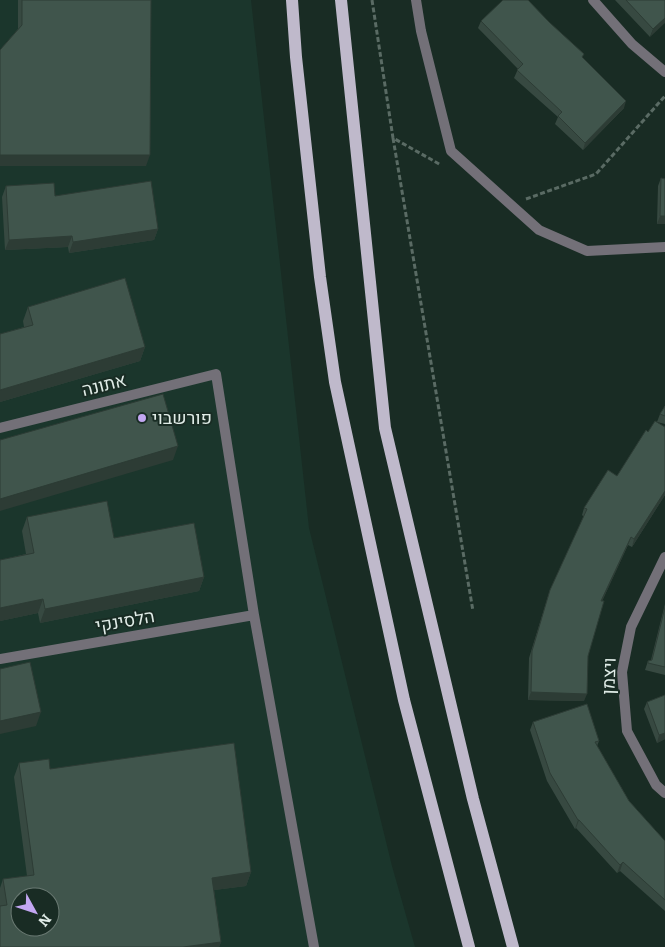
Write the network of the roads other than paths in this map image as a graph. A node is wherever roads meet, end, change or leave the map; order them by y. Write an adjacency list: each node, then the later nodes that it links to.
1 (292, 0): 13 (main road)
2 (340, 0): 14 (main road)
3 (416, 0): 6 (street)
4 (593, 0): 5 (street)
5 (665, 72)
6 (665, 247)
7 (0, 428): 9 (street, אתונה)
8 (665, 556): 11 (street, ויצמן)
9 (254, 615): 10 (street, הלסינקי); 12 (street)
10 (0, 659)
11 (665, 793)
12 (314, 947)
13 (469, 947)
14 (513, 947)

